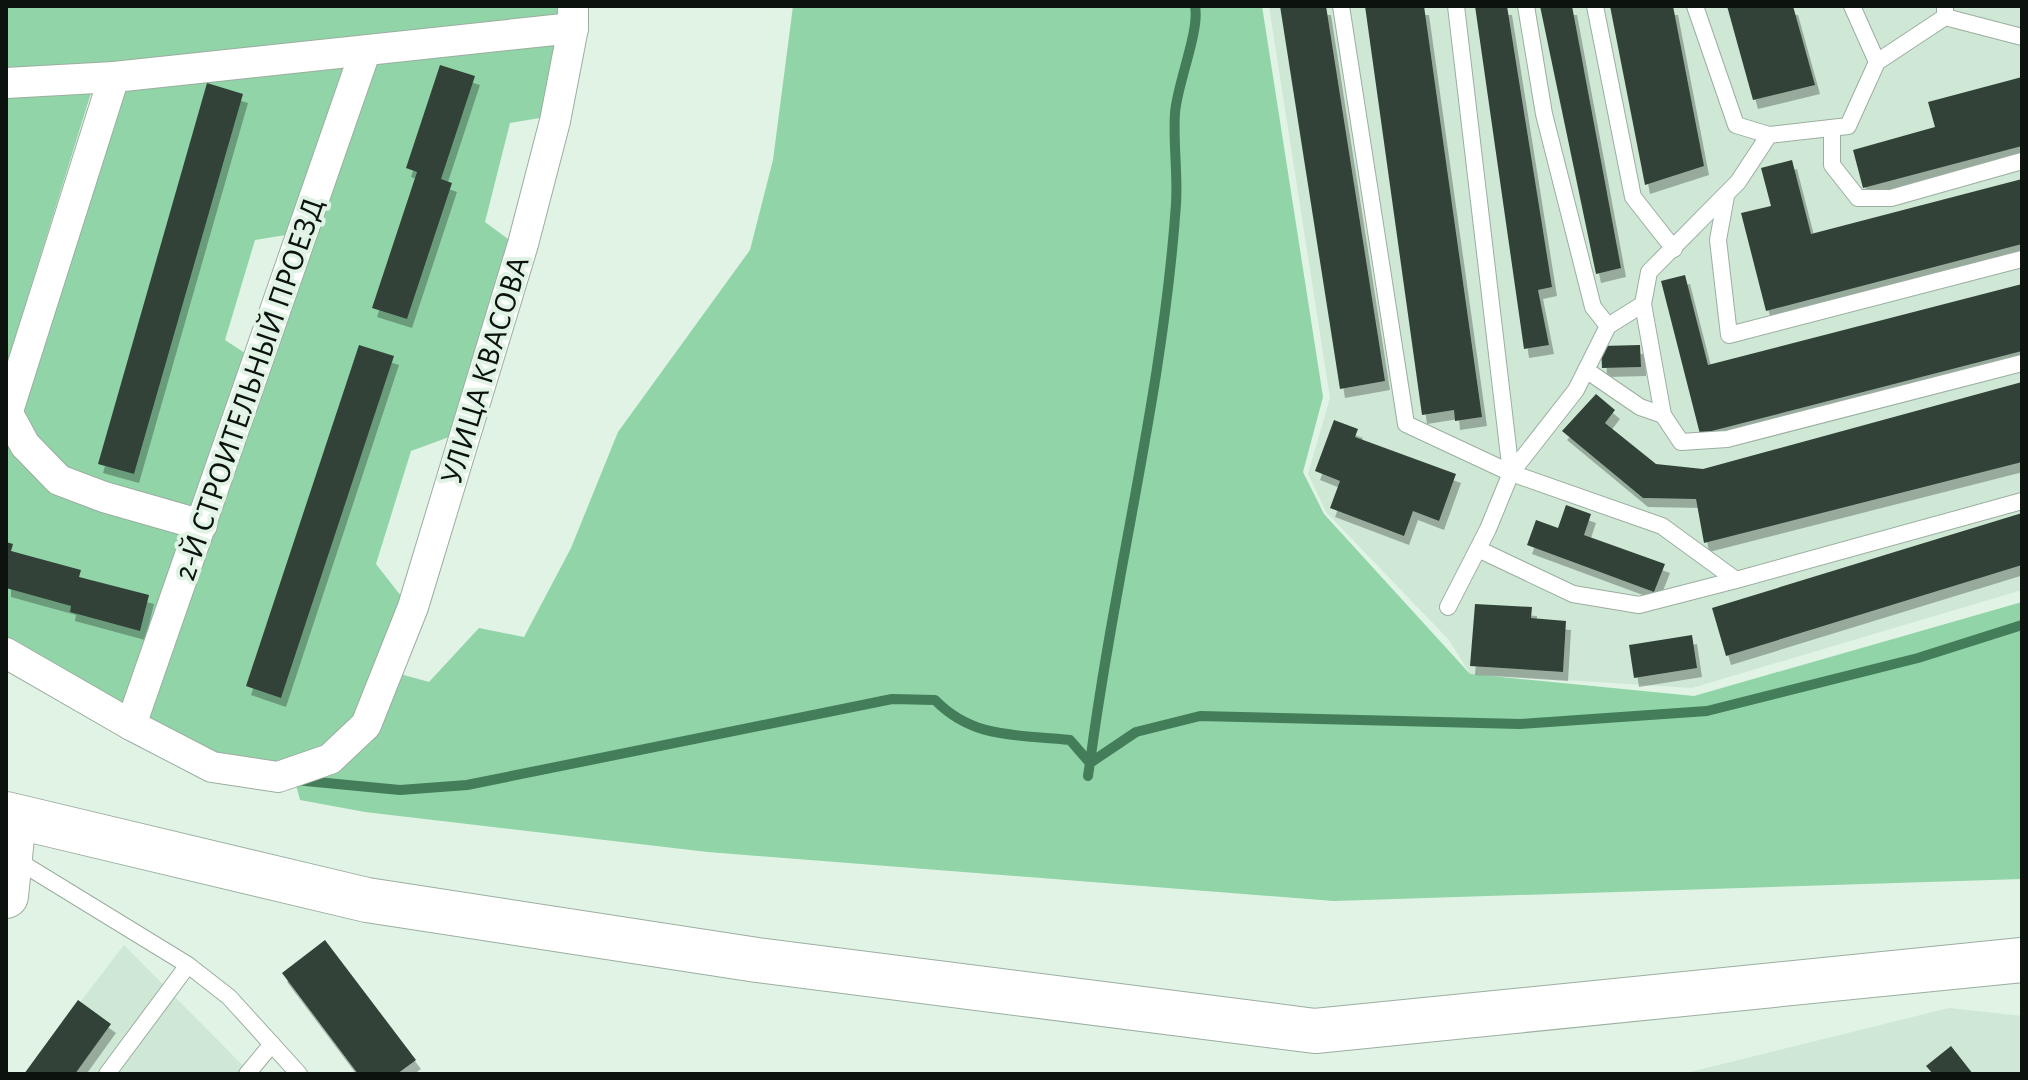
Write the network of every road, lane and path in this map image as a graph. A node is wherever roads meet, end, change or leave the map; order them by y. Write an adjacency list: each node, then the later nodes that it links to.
1 (1341, 6): 26 (lane)
2 (1456, 6): 26 (lane)
3 (1526, 6): 21 (lane)
4 (1595, 6): 18 (lane)
5 (1695, 6): 15 (lane)
6 (1852, 6): 11 (lane)
7 (1945, 11): 9 (lane); 11 (lane)
8 (573, 17): 10 (street); 33 (street, УЛИЦА КВАСОВА)
9 (2022, 37)
10 (365, 52): 12 (street); 28 (street, 2-Й СТРОИТЕЛЬНЫЙ ПРОЕЗД)
11 (1877, 62): 14 (lane)
12 (114, 77): 13 (street); 24 (street)
13 (6, 83)
14 (1832, 128): 15 (lane); 16 (lane)
15 (1769, 135): 17 (lane)
16 (2022, 161)
17 (1726, 195): 18 (lane); 19 (lane)
18 (1674, 249): 20 (lane)
19 (2022, 259)
20 (1643, 304): 21 (lane); 25 (lane)
21 (1608, 326): 23 (lane)
22 (2022, 363): 25 (lane)
23 (1586, 370): 25 (lane); 26 (lane)
24 (7, 411): 28 (street)
25 (1663, 415)
26 (1511, 473): 29 (lane); 30 (lane)
27 (2022, 501): 30 (lane)
28 (202, 525): 33 (street, 2-Й СТРОИТЕЛЬНЫЙ ПРОЕЗД)
29 (1478, 549): 30 (lane); 31 (lane)
30 (1736, 580)
31 (1448, 607)
32 (6, 653): 33 (street)
33 (131, 725)
34 (9, 846): 35 (street); 36 (lane)
35 (2022, 960)
36 (188, 965): 37 (lane); 38 (lane)
37 (272, 1044): 39 (lane); 40 (lane)
38 (107, 1074)
39 (247, 1074)
40 (299, 1074)

